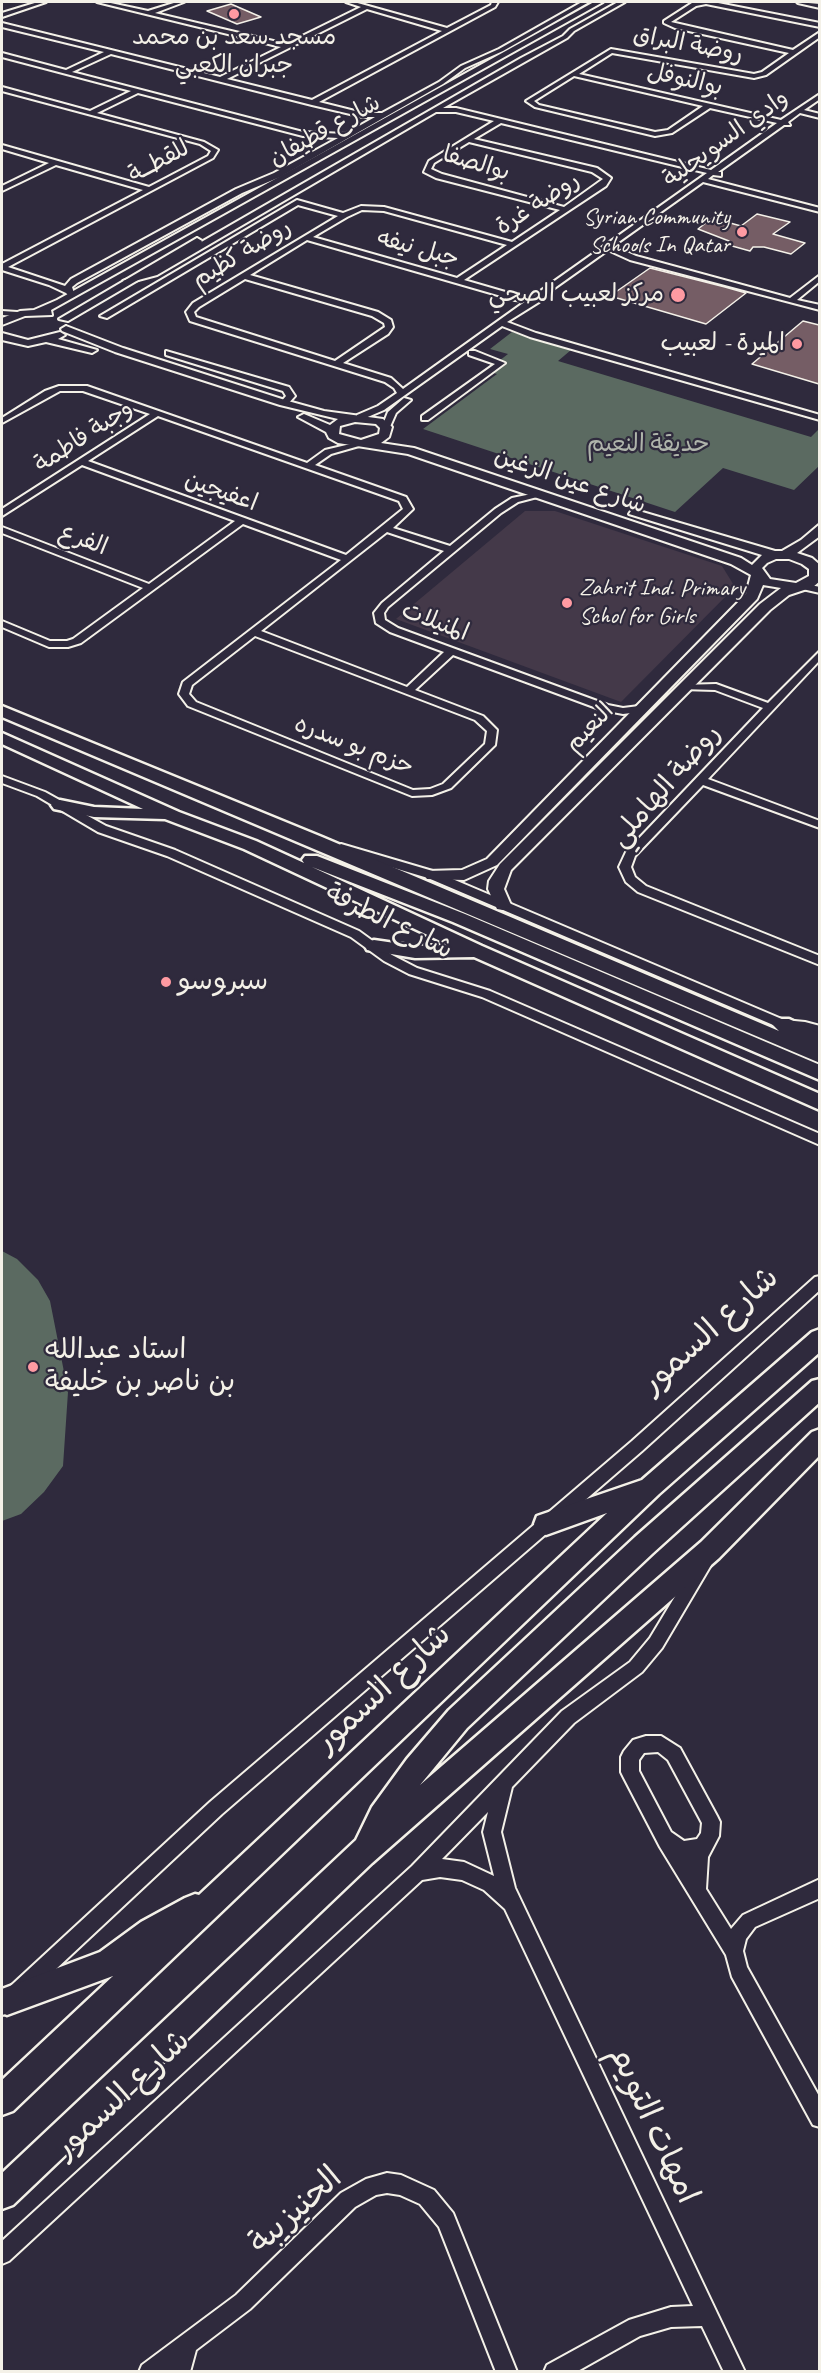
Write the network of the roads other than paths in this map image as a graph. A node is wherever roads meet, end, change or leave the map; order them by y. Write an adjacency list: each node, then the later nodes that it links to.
1 (43, 2): 14 (street)
2 (100, 2): 13 (street)
3 (181, 2): 13 (street)
4 (349, 2): 12 (street)
5 (495, 2): 17 (street)
6 (582, 2): 29 (street, شارع قطيفان)
7 (599, 2): 25 (street, شارع قطيفان)
8 (611, 2): 20 (street, شارع قطيفان)
9 (622, 2): 18 (street, شارع قطيفان)
10 (800, 2): 11 (street)
11 (819, 6)
12 (366, 7): 17 (street); 21 (street)
13 (148, 13): 21 (street)
14 (2, 15)
15 (2, 25): 22 (street)
16 (819, 26): 23 (street)
17 (446, 30): 34 (street)
18 (572, 30): 20 (street); 35 (street, شارع قطيفان)
19 (819, 34): 23 (street, روضة البراق)
20 (543, 41): 69 (street, شارع قطيفان)
21 (285, 46): 28 (street)
22 (110, 52): 26 (street); 28 (street)
23 (794, 52): 27 (street, روضة البراق)
24 (2, 55): 26 (street)
25 (482, 66): 29 (street); 51 (street, شارع قطيفان)
26 (66, 72): 31 (street)
27 (572, 74): 36 (street, بوالنوفل); 36 (street, روضة البراق)
28 (222, 79): 34 (street)
29 (448, 79): 42 (street, شارع قطيفان)
30 (2, 89): 40 (street, للقطــة)
31 (136, 91): 40 (street); 47 (street)
32 (819, 96): 39 (street, وادي السويحلية)
33 (819, 102): 39 (street, وادي السويحلية)
34 (312, 103): 41 (street)
35 (448, 103): 37 (street, بوالصفا); 38 (street, شارع قطيفان)
36 (710, 105): 46 (street, بوالنوفل)
37 (456, 110): 38 (street, بوالصفا); 44 (street, بوالصفا)
38 (435, 111): 69 (street, شارع قطيفان)
39 (802, 112): 43 (street); 46 (street, وادي السويحلية)
40 (91, 113): 56 (street, للقطــة)
41 (363, 115): 42 (street); 45 (street)
42 (385, 115): 45 (street, شارع قطيفان)
43 (819, 117)
44 (500, 121): 49 (street, بوالصفا); 53 (street, بوالصفا)
45 (372, 122): 48 (street, شارع قطيفان)
46 (786, 123): 53 (street, وادي السويحلية)
47 (303, 134): 48 (street); 51 (street)
48 (350, 134): 51 (street, شارع قطيفان)
49 (469, 140): 59 (street, روضة غرة); 59 (street, بوالصفا)
50 (2, 147): 52 (street)
51 (329, 150): 54 (street, شارع قطيفان); 57 (street, شارع قطيفان)
52 (55, 162): 55 (street); 56 (street)
53 (710, 178): 58 (street, بوالصفا); 63 (street, وادي السويحلية)
54 (253, 185): 57 (street); 66 (street, شارع قطيفان)
55 (2, 189)
56 (149, 189): 65 (street, للقطــة)
57 (249, 198): 64 (street, شارع قطيفان)
58 (819, 208)
59 (566, 209): 62 (street, روضة غرة)
60 (344, 215): 61 (street, روضة كظيم); 62 (street, روضة كظيم); 79 (street)
61 (307, 238): 67 (street, روضة كظيم); 70 (street, جبل نيفه)
62 (512, 244): 70 (street, روضة غرة)
63 (612, 248): 73 (street); 74 (street, وادي السويحلية)
64 (153, 251): 66 (street); 72 (street, شارع قطيفان)
65 (3, 267): 72 (street, للقطــة)
66 (87, 274): 72 (street, شارع قطيفان)
67 (244, 276): 89 (street); 89 (street, روضة كظيم)
68 (819, 277): 73 (street)
69 (127, 281): 81 (street, شارع قطيفان)
70 (458, 281): 74 (street, جبل نيفه)
71 (819, 284): 73 (street)
72 (70, 290): 76 (street, شارع قطيفان)
73 (795, 301): 75 (street)
74 (535, 303): 82 (street, وادي السويحلية)
75 (819, 308)
76 (38, 312): 78 (street); 81 (street)
77 (2, 313): 78 (street)
78 (17, 314): 80 (street)
79 (104, 316)
80 (2, 322)
81 (65, 324): 84 (street, شارع قطيفان); 93 (street)
82 (503, 326): 88 (street, وادي السويحلية); 91 (street, وادي السويحلية); 97 (street)
83 (2, 336): 85 (street)
84 (50, 340): 85 (street); 100 (street)
85 (24, 343): 86 (street)
86 (7, 351)
87 (169, 353): 93 (street)
88 (472, 353): 96 (street); 99 (street, وادي السويحلية)
89 (336, 364): 90 (street, روضة كظيم)
90 (382, 378): 91 (street, روضة كظيم); 92 (street, روضة كظيم)
91 (420, 379): 92 (street, وادي السويحلية)
92 (401, 393): 95 (street, وادي السويحلية)
93 (284, 403): 95 (street)
94 (157, 413): 98 (street, حزم بو سدره); 103 (street, وجبة فاطمة); 104 (street, حزم بو سدره)
95 (357, 417): 99 (street, شارع عين الزغين); 100 (street)
96 (425, 418)
97 (819, 418)
98 (2, 421)
99 (386, 429): 101 (street); 113 (street, شارع عين الزغين)
100 (332, 433): 101 (street, شارع عين الزغين); 102 (street)
101 (361, 444): 102 (street); 105 (street, شارع عين الزغين)
102 (328, 452): 104 (street)
103 (81, 462): 106 (street, وجبة فاطمة); 107 (street, اعفيجين)
104 (310, 465): 109 (street, حزم بو سدره)
105 (538, 494): 111 (street, المنيلات); 116 (street, شارع عين الزغين)
106 (2, 513)
107 (241, 521): 114 (street, اعفيجين); 118 (street)
108 (819, 528): 113 (street)
109 (387, 529): 111 (street); 114 (street, حزم بو سدره)
110 (2, 530): 118 (street, الفرع)
111 (451, 550): 122 (street, المنيلات)
112 (819, 552): 115 (street)
113 (780, 555): 115 (street, شارع عين الزغين); 116 (street)
114 (348, 559): 121 (street, حزم بو سدره)
115 (816, 568): 117 (street)
116 (757, 573): 117 (street, شارع عين الزغين); 129 (street, النعيم)
117 (798, 587): 119 (street); 124 (street, النعيم)
118 (150, 588): 120 (street)
119 (819, 590)
120 (2, 624)
121 (255, 632): 127 (street, حزم بو سدره); 127 (street, حزم بو سدره)
122 (451, 651): 127 (street); 129 (street, المنيلات)
123 (819, 654): 128 (street, روضة الهاملي)
124 (702, 670): 125 (street, النعيم); 126 (street)
125 (685, 687): 126 (street); 140 (street, النعيم)
126 (716, 687): 128 (street, روضة الهاملي)
127 (408, 691)
128 (768, 706): 133 (street, روضة الهاملي)
129 (639, 709): 139 (street, النعيم)
130 (2, 711): 137 (main road, شارع الطرفة)
131 (2, 738): 135 (main road, شارع الطرفة)
132 (2, 779): 134 (street, شارع الطرفة)
133 (701, 780): 136 (street); 143 (street, روضة الهاملي)
134 (60, 805): 135 (main road); 141 (street, شارع الطرفة)
135 (173, 816): 138 (main road, شارع الطرفة)
136 (819, 825)
137 (316, 841): 139 (street, شارع الطرفة); 147 (main road, شارع الطرفة)
138 (250, 845): 142 (main road, شارع الطرفة); 148 (main road)
139 (432, 875): 140 (street, شارع الطرفة)
140 (503, 906): 144 (street, شارع الطرفة)
141 (374, 946): 142 (main road); 150 (street, شارع الطرفة)
142 (475, 950): 149 (main road, شارع الطرفة)
143 (819, 961)
144 (782, 1024): 145 (street, شارع الطرفة); 146 (main road)
145 (819, 1031)
146 (819, 1043)
147 (819, 1056)
148 (819, 1073)
149 (819, 1103)
150 (819, 1140)
151 (819, 1281): 156 (street, شارع السمور)
152 (819, 1338): 155 (main road, شارع السمور)
153 (819, 1388): 161 (main road)
154 (819, 1439): 157 (main road, شارع السمور)
155 (651, 1487): 156 (main road); 165 (main road, شارع السمور)
156 (546, 1524): 168 (street, شارع السمور)
157 (710, 1550): 158 (street, شارع السمور); 161 (main road, شارع السمور)
158 (506, 1779): 162 (street, شارع السمور); 166 (street, امهات التويم)
159 (665, 1838): 160 (street); 160 (street); 164 (street)
160 (702, 1847): 164 (street)
161 (362, 1853): 171 (main road, شارع السمور)
162 (418, 1872): 166 (street, امهات التويم); 172 (street, شارع السمور)
163 (819, 1888): 167 (street)
164 (697, 1890): 167 (street)
165 (212, 1900): 168 (main road); 169 (main road, شارع السمور)
166 (513, 1905): 173 (street, امهات التويم)
167 (734, 1951): 170 (street)
168 (4, 2003)
169 (2, 2100)
170 (819, 2118)
171 (2, 2194)
172 (2, 2254)
173 (708, 2314): 178 (street); 179 (street, امهات التويم)
174 (187, 2344): 175 (street, الحنيزيبة); 176 (street); 177 (street, الحنيزيبة)
175 (149, 2372)
176 (179, 2372)
177 (507, 2372)
178 (554, 2372)
179 (735, 2372)

